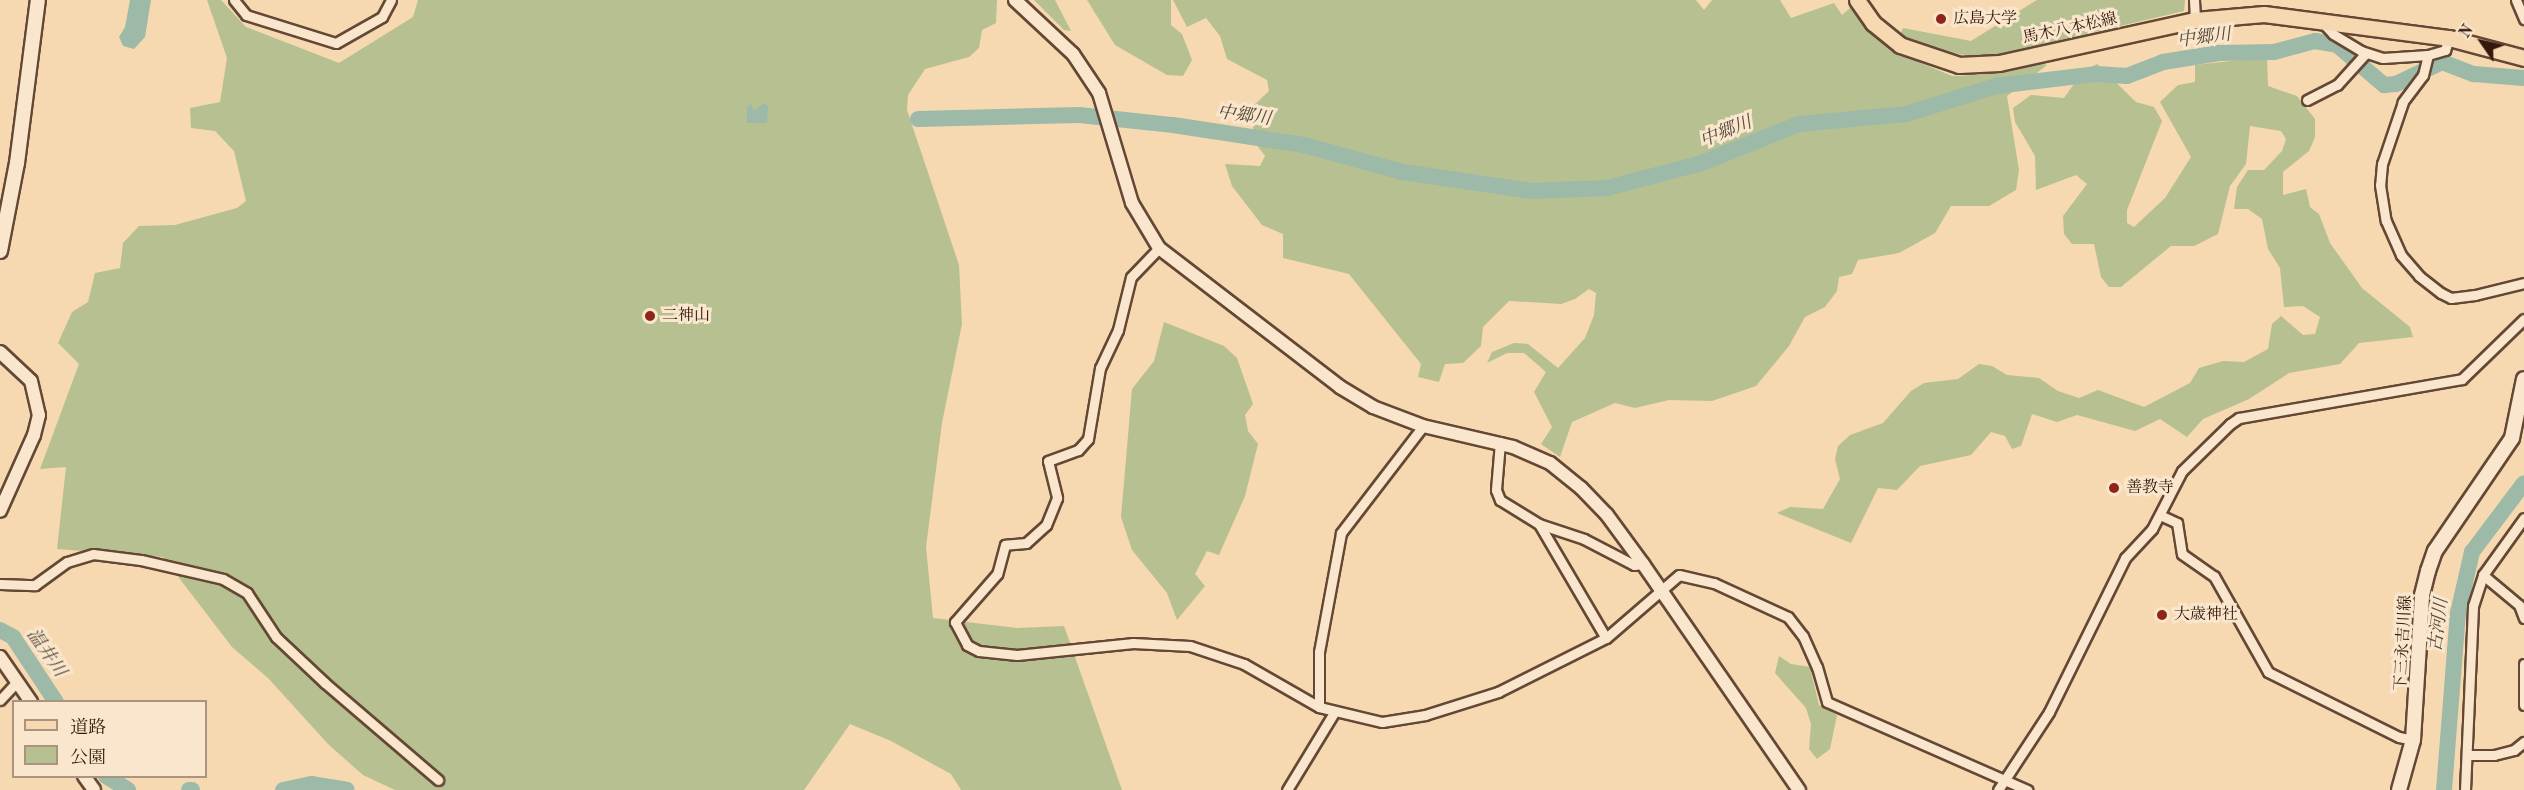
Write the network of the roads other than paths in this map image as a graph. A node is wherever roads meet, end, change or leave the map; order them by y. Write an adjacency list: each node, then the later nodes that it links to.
1 (38, 0): 17 (main road)
2 (234, 0): 3 (street)
3 (391, 0)
4 (1015, 0): 16 (street)
5 (1857, 0): 9 (main road, 馬木八本松線)
6 (2194, 0): 9 (street)
7 (2516, 0): 8 (street)
8 (2524, 19)
9 (2195, 20): 10 (main road, 馬木八本松線)
10 (2322, 22): 11 (main road, 馬木八本松線); 14 (street)
11 (2449, 38): 12 (main road, 馬木八本松線); 13 (street)
12 (2524, 58)
13 (2427, 59): 14 (street); 18 (street)
14 (2360, 60): 15 (street)
15 (2307, 100)
16 (1159, 248): 22 (street); 40 (street)
17 (0, 251)
18 (2524, 283)
19 (2524, 319): 25 (street)
20 (0, 352): 24 (street)
21 (2524, 379): 42 (main road, 下三永吉川線)
22 (1423, 426): 23 (street); 40 (street)
23 (1500, 442): 27 (street); 28 (street)
24 (0, 511)
25 (2160, 514): 42 (street); 46 (street)
26 (2524, 518): 29 (street)
27 (1539, 524): 28 (street); 33 (street)
28 (1643, 564): 31 (street)
29 (2483, 575): 32 (street); 44 (street)
30 (0, 584): 47 (street)
31 (1662, 592): 33 (street); 46 (street); 50 (street)
32 (2524, 618)
33 (1606, 638): 41 (street)
34 (0, 657): 36 (street)
35 (2524, 664): 39 (street)
36 (17, 682): 37 (street); 38 (street)
37 (0, 700)
38 (30, 700)
39 (2524, 705)
40 (1319, 707): 41 (street)
41 (1335, 711): 49 (street)
42 (2413, 740): 53 (main road, 下三永吉川線)
43 (2524, 742): 44 (street)
44 (2467, 755): 54 (street)
45 (85, 778): 48 (street)
46 (2006, 778): 51 (street); 52 (street)
47 (438, 780)
48 (94, 790)
49 (1287, 790)
50 (1799, 790)
51 (1998, 790)
52 (2027, 790)
53 (2399, 790)
54 (2465, 790)

